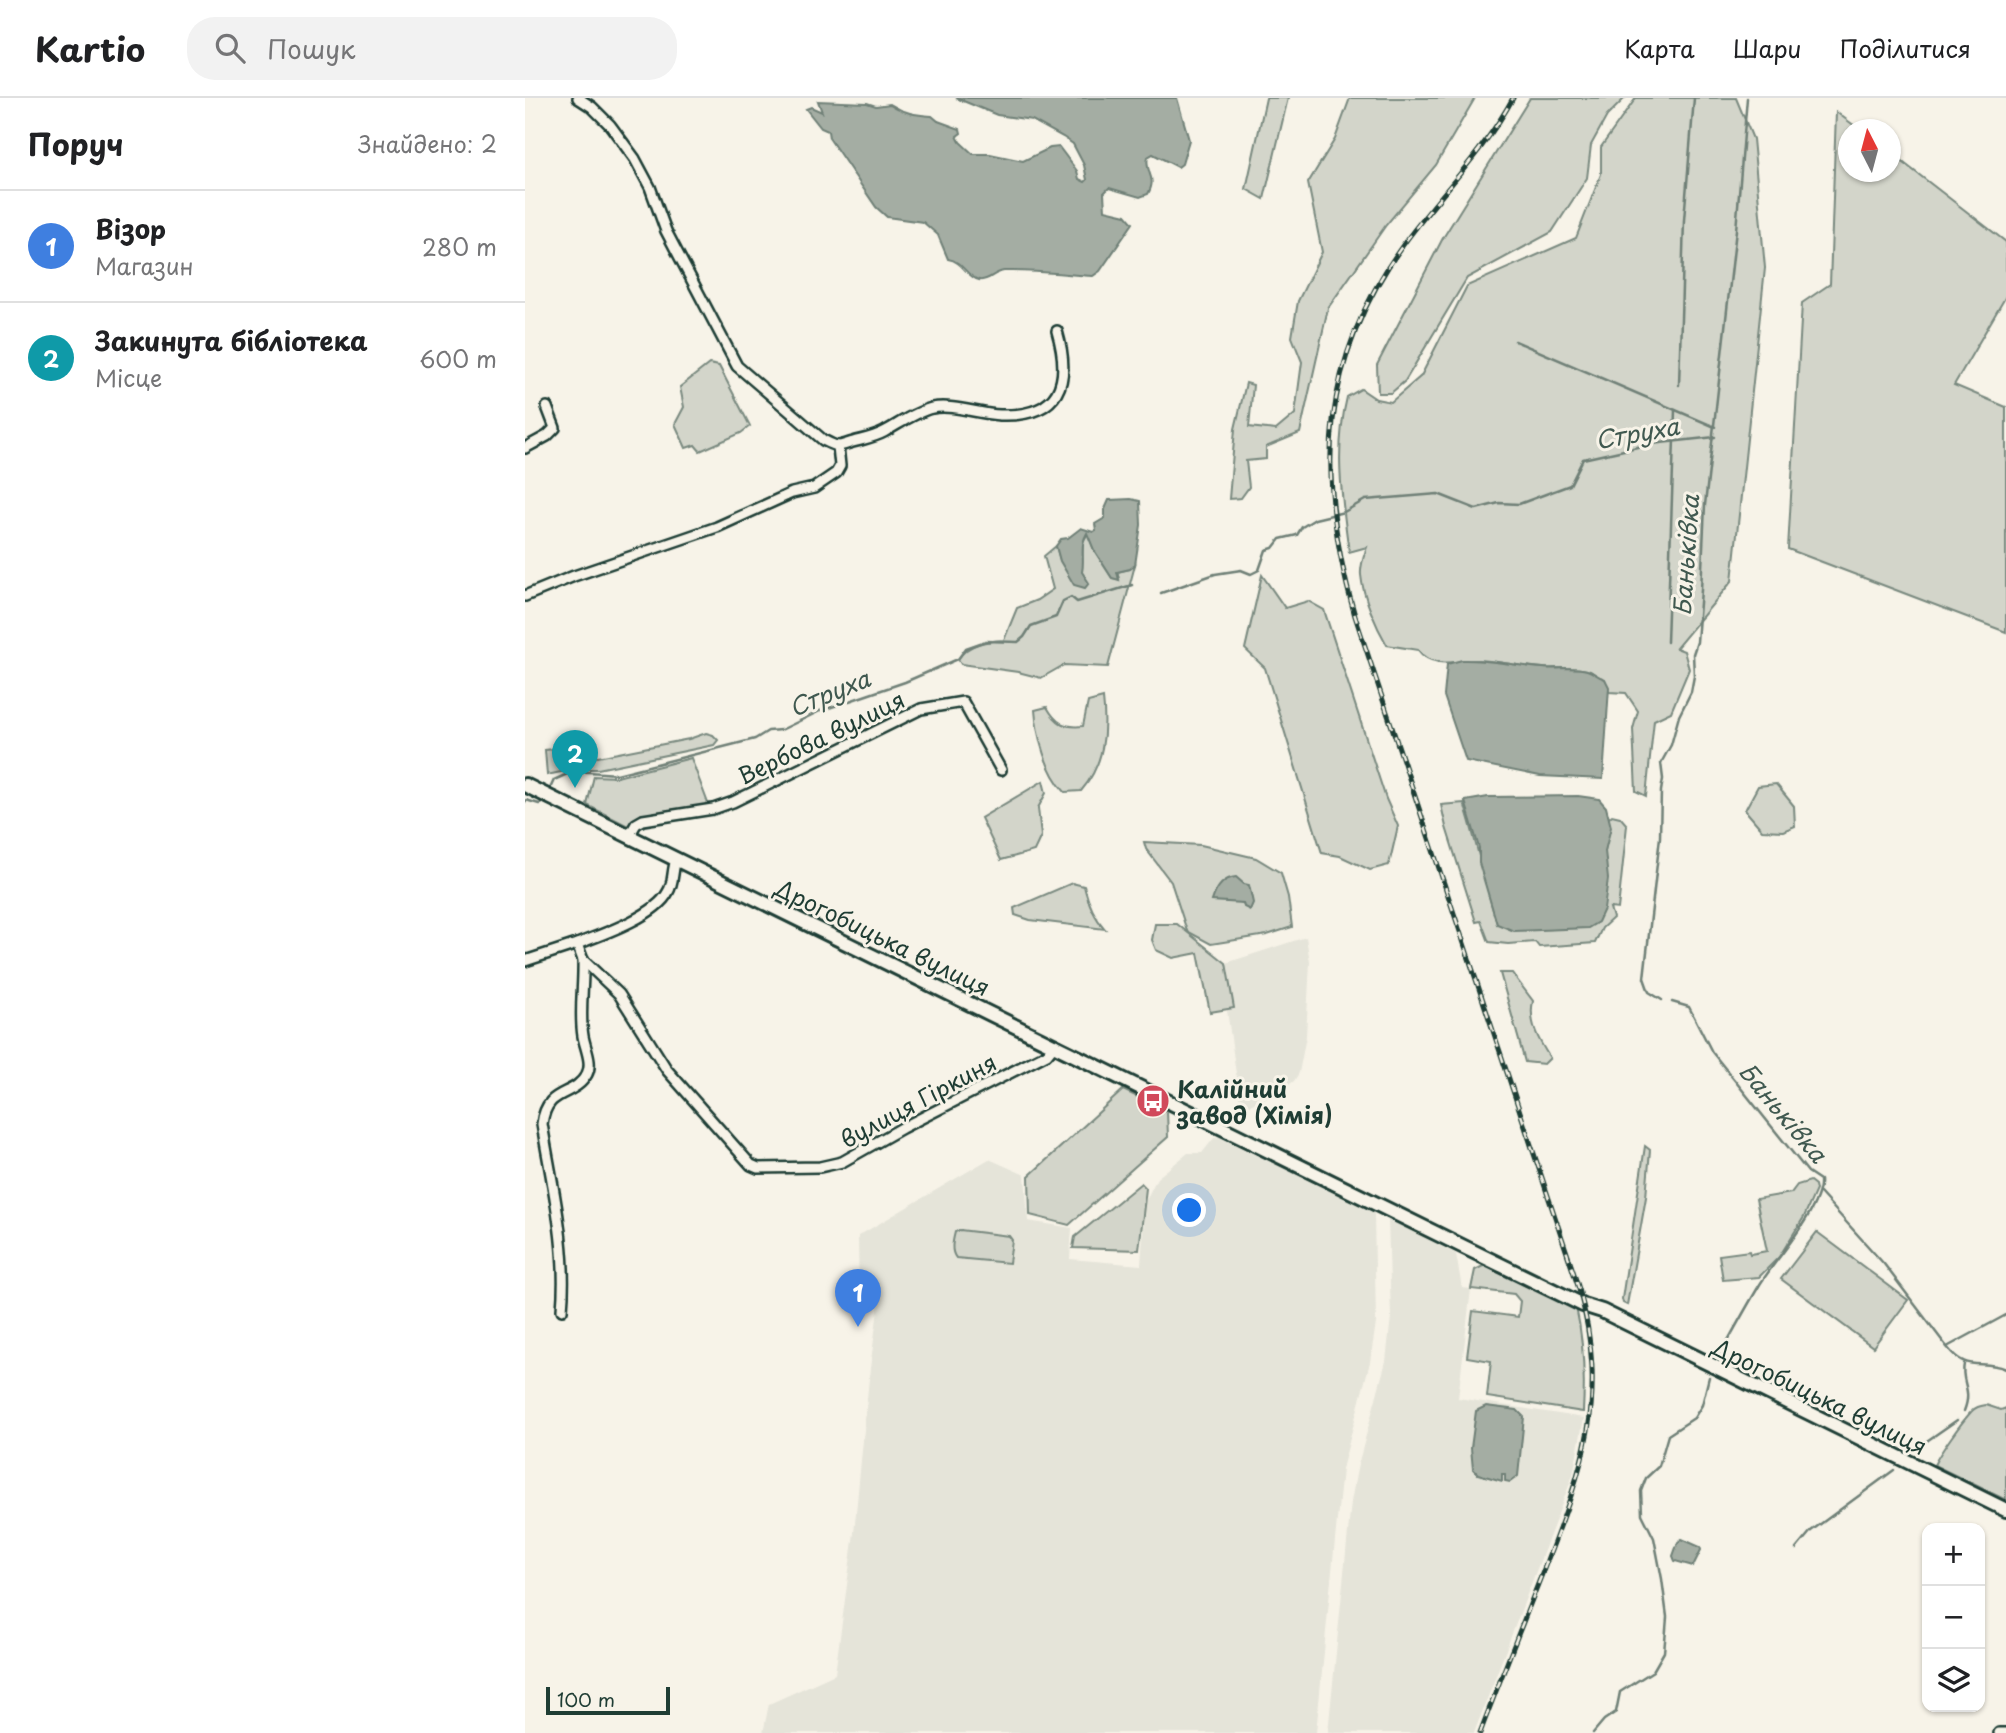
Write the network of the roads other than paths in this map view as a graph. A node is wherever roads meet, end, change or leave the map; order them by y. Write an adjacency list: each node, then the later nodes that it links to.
1 (578, 98): 4 (street)
2 (1057, 331): 4 (street)
3 (547, 407): 5 (street)
4 (838, 446): 6 (street)
5 (525, 448)
6 (525, 596)
7 (1001, 770): 9 (street, Вербова вулиця)
8 (525, 785): 9 (street, Дрогобицька вулиця)
9 (629, 836): 10 (street, Дрогобицька вулиця)
10 (675, 860): 11 (street); 14 (street, Дрогобицька вулиця)
11 (577, 944): 12 (street, вулиця Гіркиня); 13 (street)
12 (583, 960): 14 (street, вулиця Гіркиня); 15 (street)
13 (525, 961)
14 (1055, 1044): 16 (street, Дрогобицька вулиця)
15 (562, 1310)
16 (2006, 1510)
17 (1999, 1733): 18 (street)
18 (2006, 1733)

